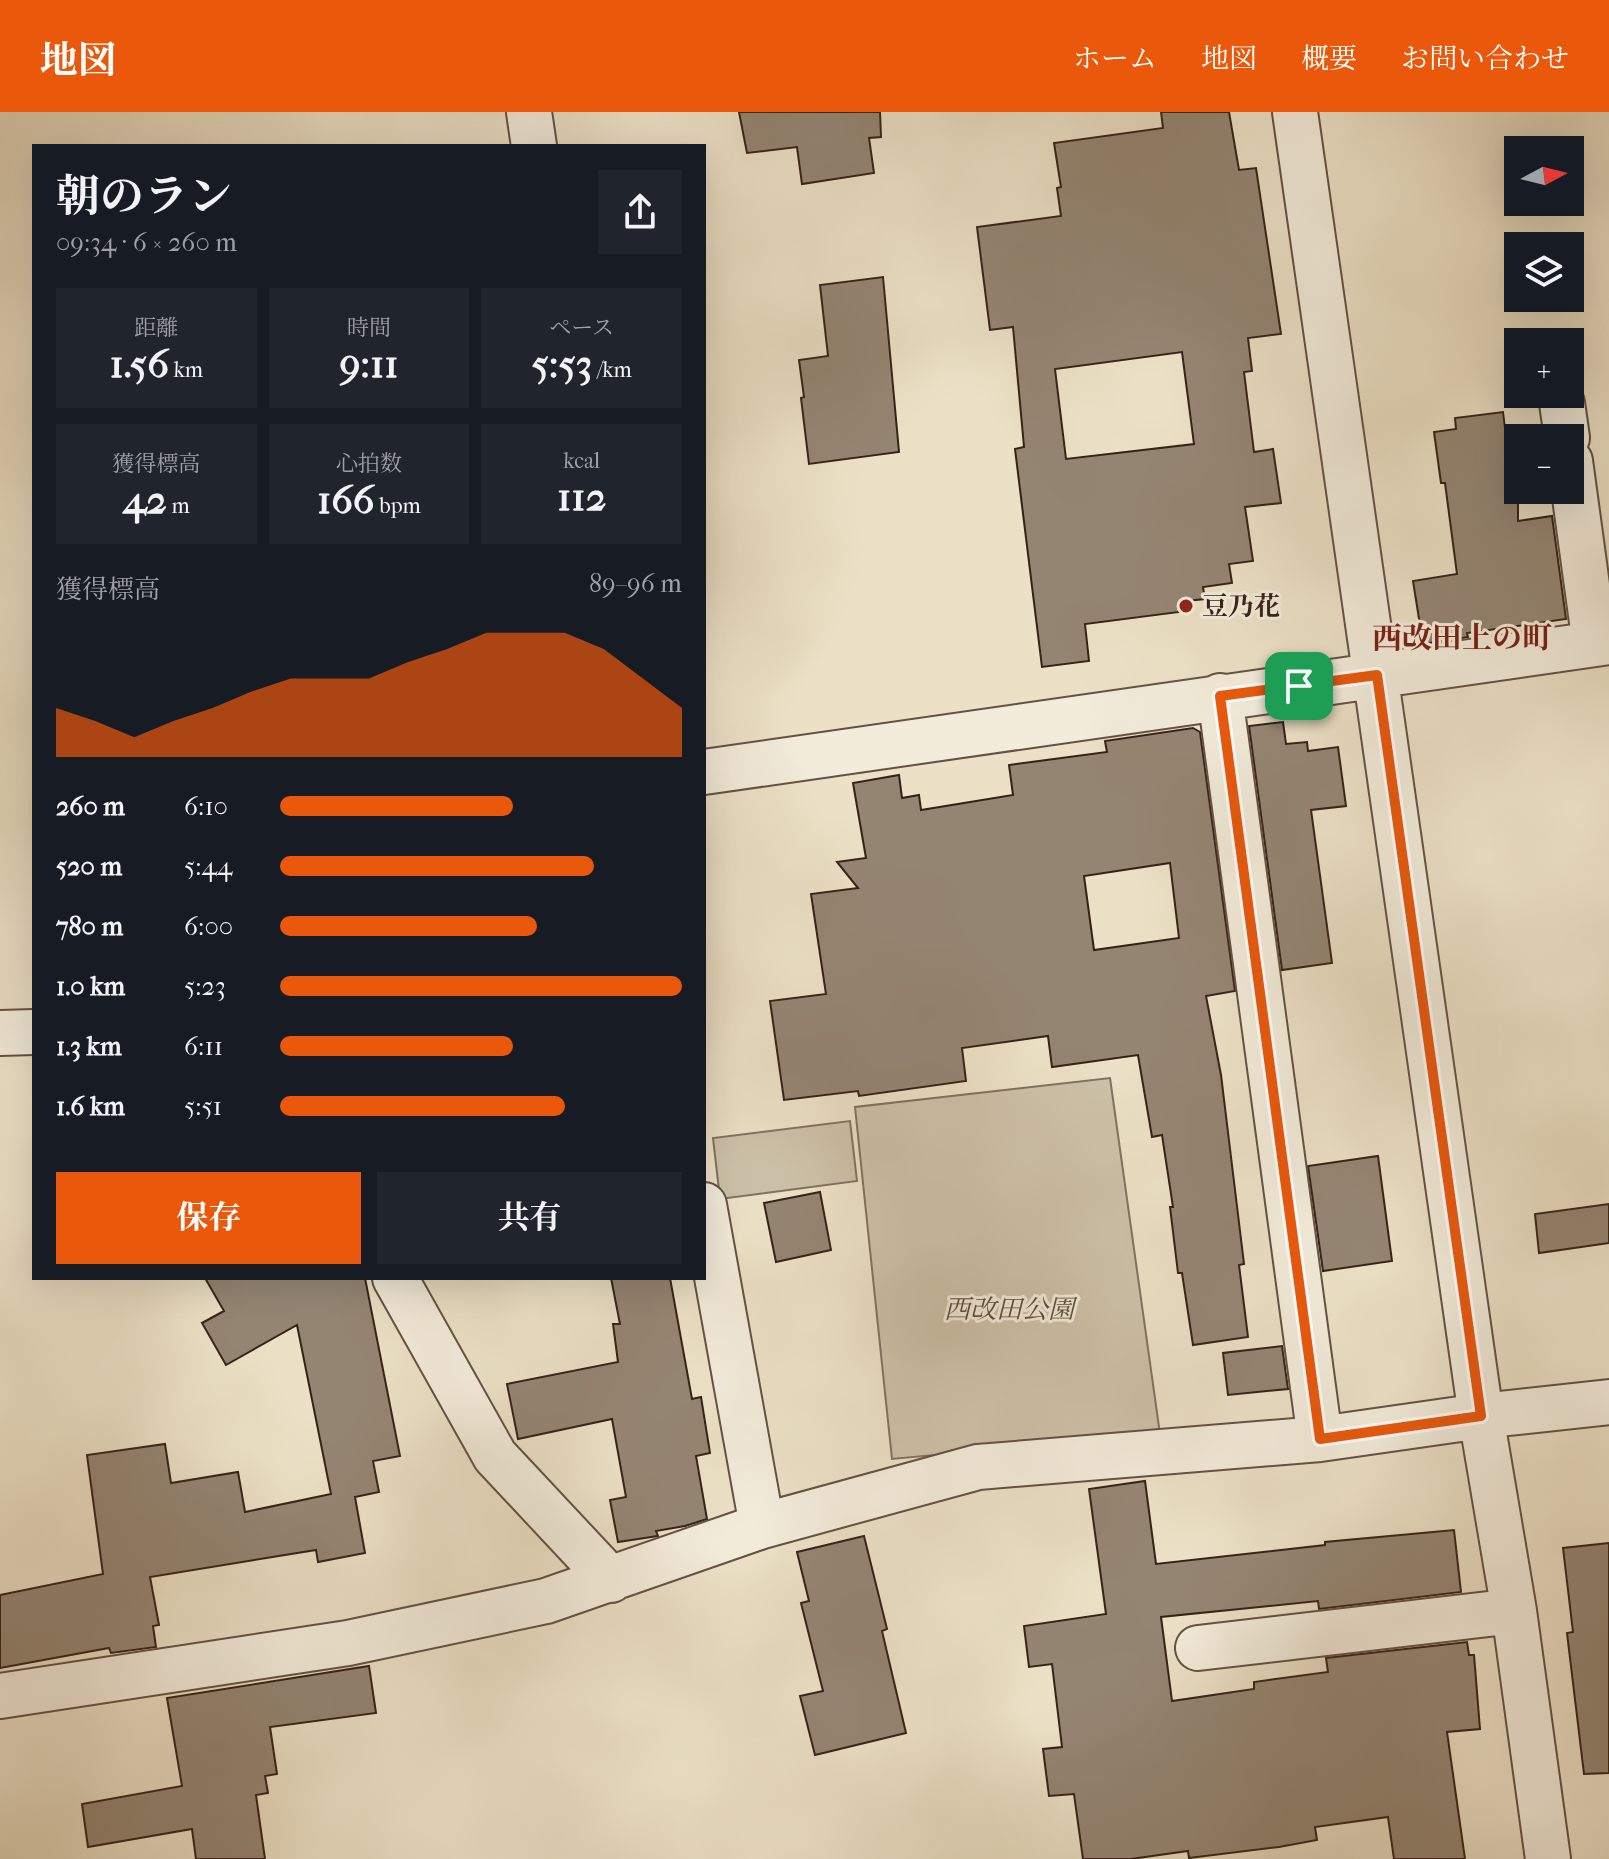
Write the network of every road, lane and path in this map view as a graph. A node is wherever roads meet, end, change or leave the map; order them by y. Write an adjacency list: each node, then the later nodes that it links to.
1 (529, 112): 3 (street)
2 (1295, 112): 6 (street)
3 (534, 144)
4 (1578, 504): 5 (street)
5 (1602, 643): 6 (street)
6 (1377, 675): 7 (street); 14 (street)
7 (1220, 696): 8 (street); 15 (street)
8 (706, 772)
9 (32, 1032): 10 (street)
10 (0, 1033)
11 (706, 1216): 16 (street)
12 (396, 1280): 17 (street)
13 (1609, 1402): 14 (street)
14 (1481, 1416): 15 (street); 18 (street)
15 (1320, 1439): 16 (street)
16 (762, 1526): 17 (street)
17 (611, 1580): 20 (street)
18 (1514, 1611): 19 (street); 21 (street)
19 (1198, 1648)
20 (0, 1696)
21 (1548, 1859)

